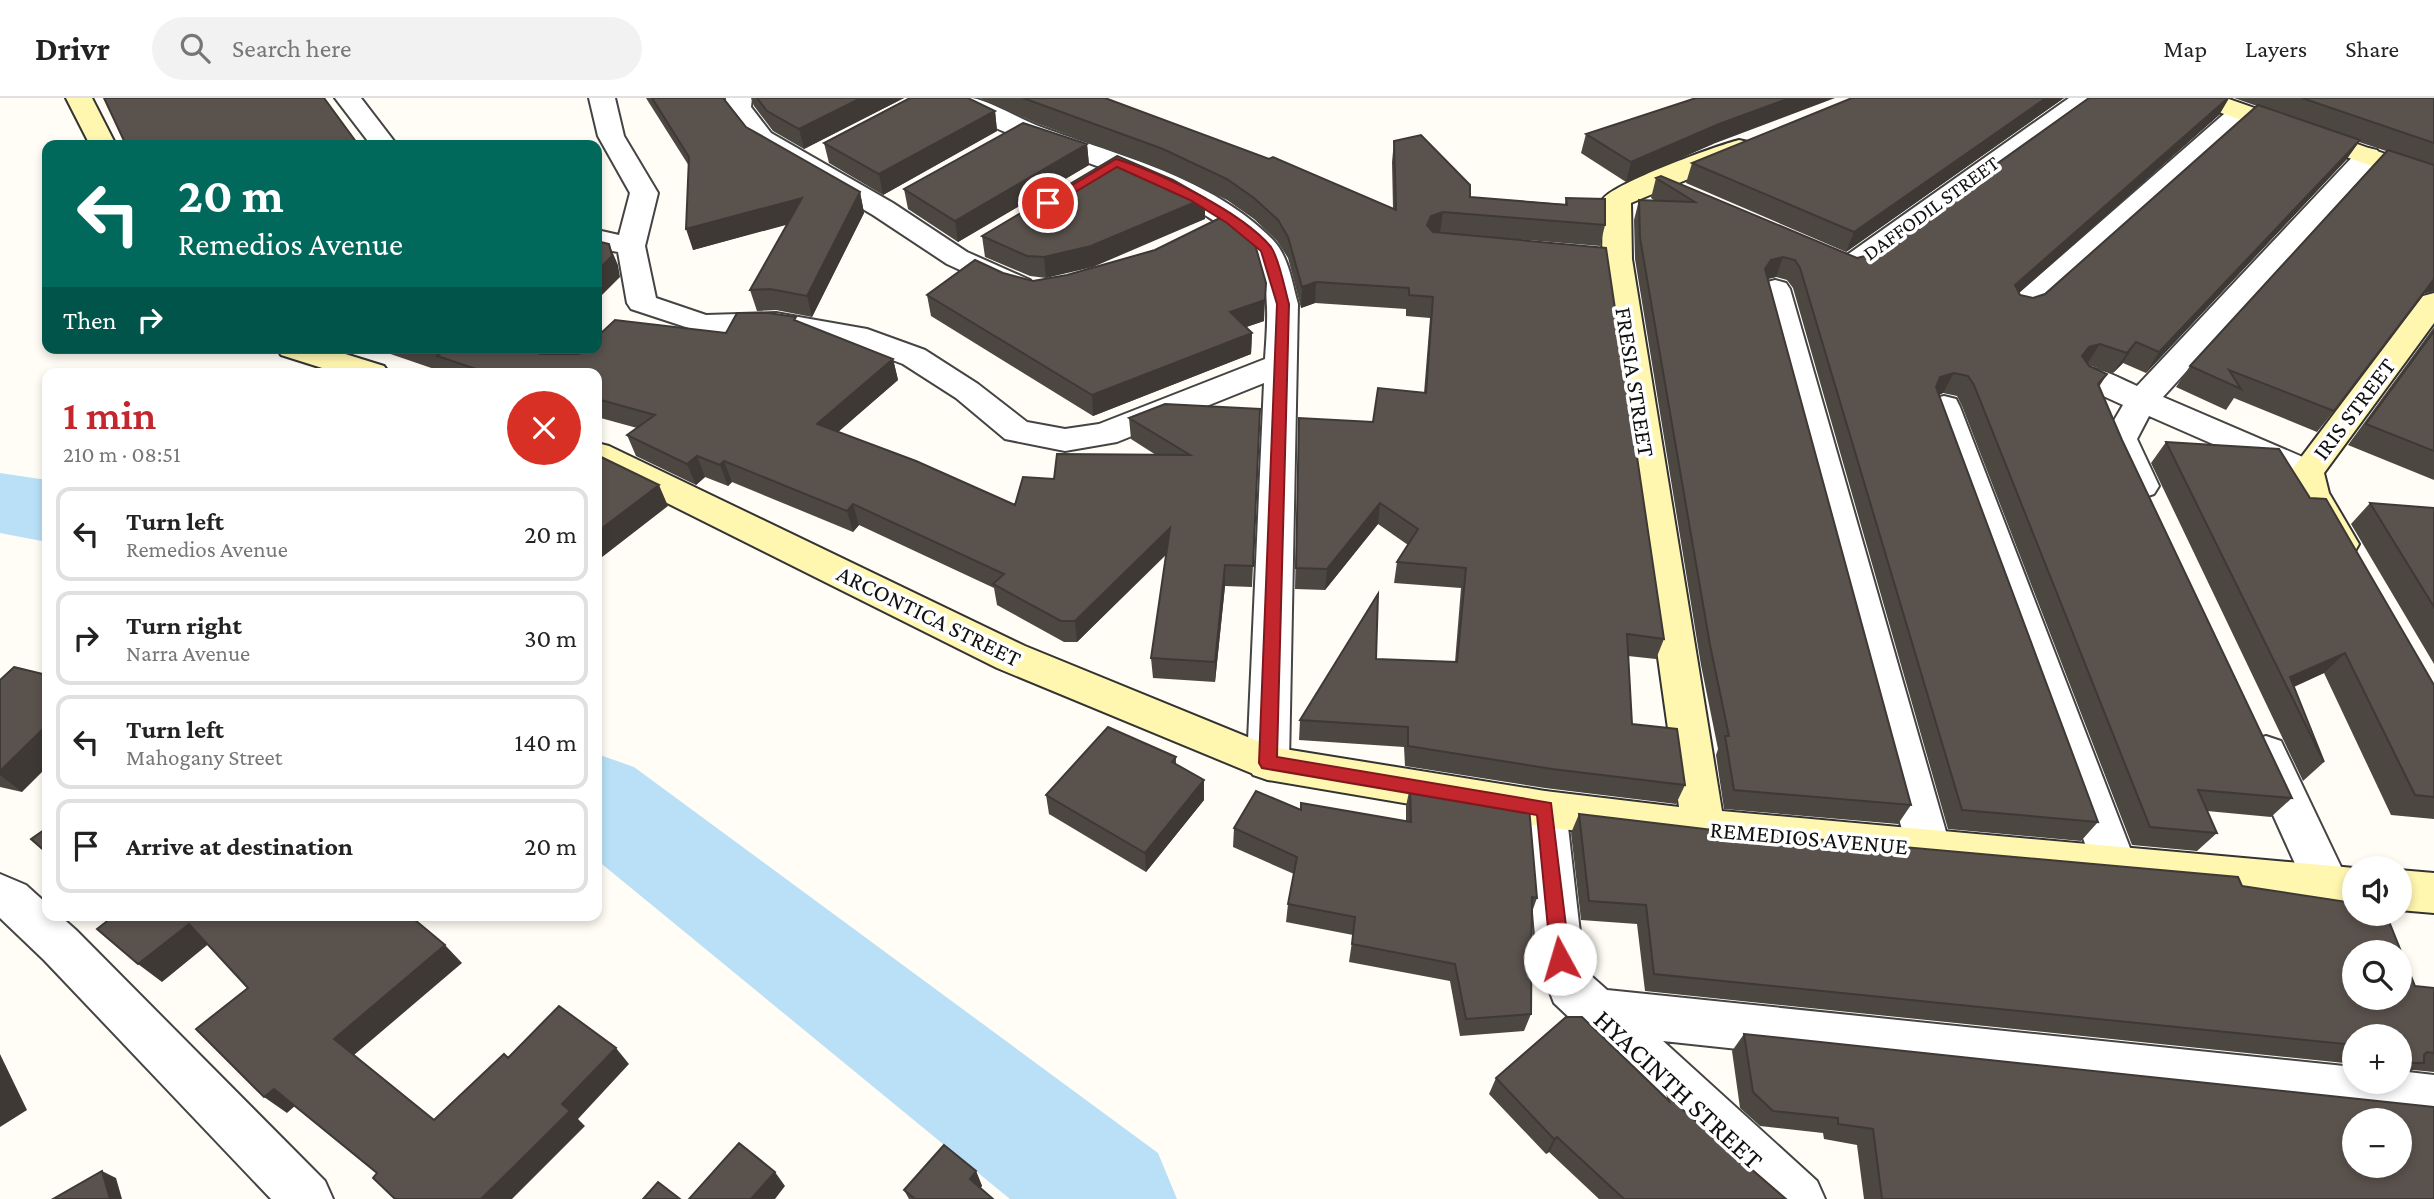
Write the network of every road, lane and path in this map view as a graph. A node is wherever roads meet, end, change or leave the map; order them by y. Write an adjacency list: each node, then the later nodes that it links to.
1 (79, 98): 10 (street)
2 (348, 98): 11 (street)
3 (602, 98): 20 (street)
4 (953, 98): 13 (street)
5 (2085, 98): 19 (street, DAFFODIL STREET)
6 (2202, 98): 8 (street)
7 (745, 101): 21 (street)
8 (2241, 112): 12 (street); 24 (street)
9 (1765, 137): 15 (street, FRESIA STREET)
10 (100, 140)
11 (380, 140)
12 (2368, 156): 14 (street); 29 (street)
13 (1116, 163): 16 (street); 26 (street)
14 (2434, 180)
15 (1653, 182): 17 (street); 38 (street, FRESIA STREET)
16 (1082, 183)
17 (1688, 196)
18 (602, 240): 20 (street)
19 (1791, 241)
20 (631, 246): 26 (street)
21 (1047, 289)
22 (1775, 289): 39 (street)
23 (2434, 302): 32 (street, IRIS STREET)
24 (2021, 307)
25 (311, 354): 27 (street)
26 (1283, 364): 36 (street)
27 (357, 368)
28 (2088, 377): 29 (street)
29 (2142, 400): 32 (street); 33 (street)
30 (1944, 407): 40 (street)
31 (602, 456): 36 (street, ARCONTICA STREET)
32 (2307, 472): 34 (street, IRIS STREET)
33 (2155, 513)
34 (2359, 575)
35 (2253, 724): 41 (street)
36 (1268, 763): 37 (street, REMEDIOS AVENUE)
37 (1545, 809): 38 (street, REMEDIOS AVENUE); 45 (street, HYACINTH STREET)
38 (1703, 828): 39 (street, REMEDIOS AVENUE)
39 (1929, 849): 40 (street, REMEDIOS AVENUE)
40 (2115, 866): 41 (street, REMEDIOS AVENUE)
41 (2341, 886)
42 (2412, 891): 43 (street)
43 (2434, 893)
44 (0, 894): 47 (street)
45 (1594, 1011): 46 (street); 48 (street, HYACINTH STREET)
46 (2434, 1099)
47 (307, 1199)
48 (1799, 1199)

